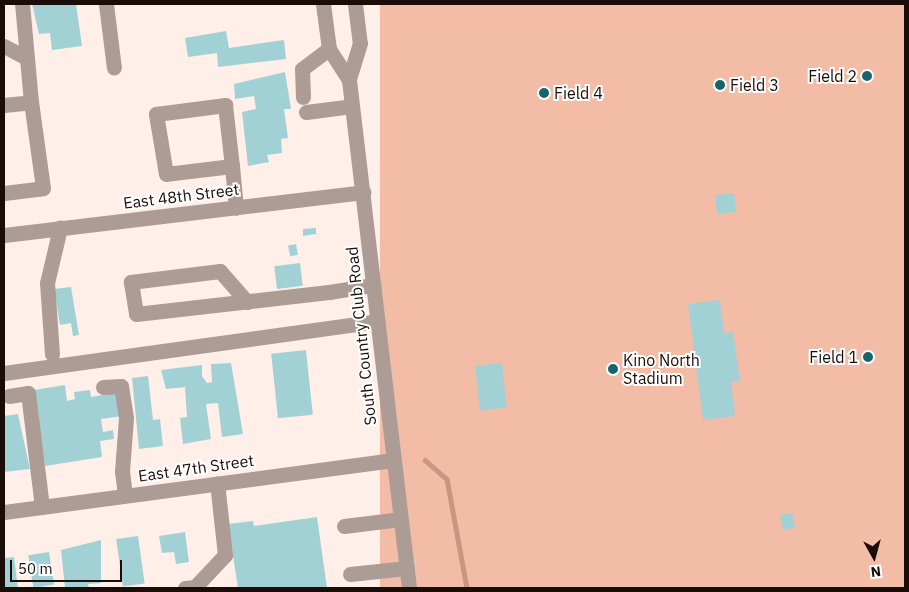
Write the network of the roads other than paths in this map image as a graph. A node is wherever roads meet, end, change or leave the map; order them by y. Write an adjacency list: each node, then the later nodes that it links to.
1 (22, 4): 7 (street)
2 (106, 4): 8 (street)
3 (323, 4): 6 (street, South Country Club Road)
4 (355, 4): 9 (street, South Country Club Road)
5 (4, 46): 7 (street)
6 (329, 50): 9 (street, South Country Club Road); 10 (street)
7 (27, 58): 11 (street)
8 (114, 68)
9 (349, 80): 13 (street, South Country Club Road)
10 (304, 97)
11 (31, 102): 12 (street); 17 (street)
12 (4, 105)
13 (352, 106): 14 (street); 16 (street, South Country Club Road)
14 (306, 112)
15 (232, 166): 15 (street); 18 (street)
16 (363, 192): 18 (street, East 48th Street); 21 (street, South Country Club Road)
17 (4, 193)
18 (236, 208): 19 (street, East 48th Street)
19 (60, 228): 20 (street, East 48th Street); 24 (street)
20 (4, 235)
21 (373, 285): 22 (street); 23 (street, South Country Club Road)
22 (247, 302): 22 (street)
23 (377, 321): 25 (street); 28 (street, South Country Club Road)
24 (52, 354)
25 (4, 373)
26 (103, 388): 30 (street)
27 (9, 396): 31 (street)
28 (392, 460): 29 (street, East 47th Street); 33 (street, South Country Club Road)
29 (217, 483): 30 (street, East 47th Street); 37 (street)
30 (125, 496): 31 (street, East 47th Street)
31 (42, 506): 32 (street, East 47th Street)
32 (4, 512)
33 (400, 520): 34 (street); 35 (street, South Country Club Road)
34 (344, 526)
35 (407, 568): 36 (street); 38 (street, South Country Club Road)
36 (350, 574)
37 (185, 588)
38 (409, 588)

